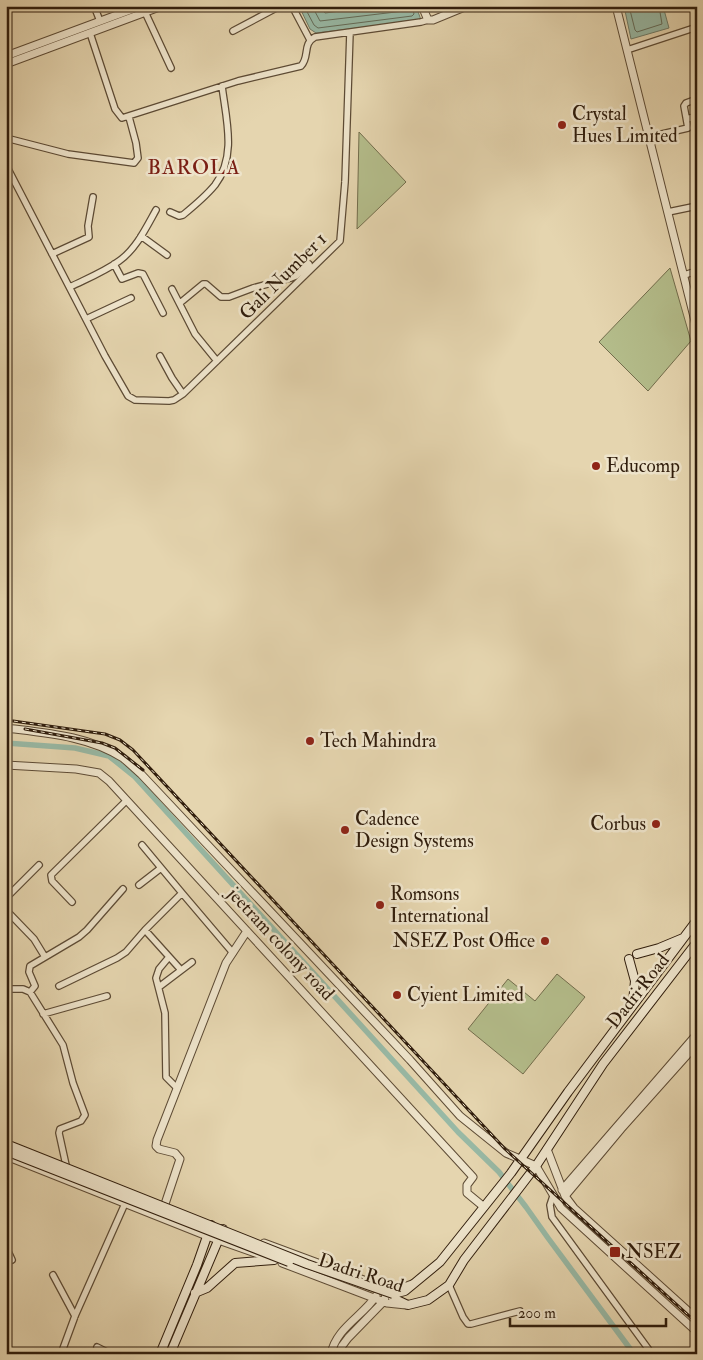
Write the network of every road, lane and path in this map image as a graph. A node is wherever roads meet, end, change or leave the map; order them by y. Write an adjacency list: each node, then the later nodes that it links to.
1 (94, 6): 10 (street)
2 (162, 6): 8 (street)
3 (280, 6): 12 (street)
4 (292, 6): 15 (street)
5 (422, 6): 9 (street)
6 (467, 6): 9 (street)
7 (616, 6): 16 (street)
8 (143, 9): 10 (street); 14 (street); 19 (street)
9 (428, 20): 13 (street)
10 (100, 21): 17 (street)
11 (697, 27): 16 (street)
12 (233, 31)
13 (350, 32): 15 (street); 48 (street, Gali Number 1)
14 (90, 33): 18 (street); 23 (street)
15 (310, 40): 20 (street)
16 (627, 50): 25 (street)
17 (6, 56)
18 (6, 64)
19 (171, 68)
20 (222, 86): 23 (street); 31 (street)
21 (697, 99): 24 (street)
22 (697, 116): 24 (street)
23 (129, 117): 26 (street)
24 (687, 119): 25 (street)
25 (649, 137): 32 (street)
26 (6, 138)
27 (6, 166): 34 (street)
28 (93, 197): 34 (street)
29 (697, 206): 32 (street)
30 (156, 210): 33 (street)
31 (170, 212)
32 (668, 212): 39 (street)
33 (141, 236): 35 (street); 36 (street)
34 (52, 254): 40 (street)
35 (167, 256)
36 (114, 264): 40 (street); 44 (street)
37 (309, 264): 43 (street)
38 (697, 271): 39 (street)
39 (684, 275): 46 (street)
40 (70, 287): 45 (street)
41 (172, 289): 43 (street)
42 (131, 298): 45 (street)
43 (180, 303): 48 (street)
44 (163, 313)
45 (86, 320): 49 (street)
46 (697, 329)
47 (160, 356): 49 (street)
48 (217, 361): 49 (street, Gali Number 1)
49 (183, 394)
50 (6, 728): 88 (street)
51 (6, 765): 52 (street, jeetram colony road)
52 (126, 801): 60 (street); 64 (street, jeetram colony road)
53 (142, 845): 55 (street)
54 (39, 865): 59 (street)
55 (162, 868): 56 (street); 58 (street)
56 (139, 886)
57 (123, 889): 70 (street)
58 (182, 893): 63 (street); 67 (street)
59 (6, 898)
60 (72, 902)
61 (6, 910): 70 (street)
62 (697, 920): 65 (main road, Dadri Road)
63 (145, 930): 69 (street); 74 (street)
64 (247, 931): 67 (street); 96 (street, jeetram colony road)
65 (684, 938): 68 (main road); 79 (main road, Dadri Road)
66 (697, 942): 85 (main road, Dadri Road)
67 (233, 953): 83 (street)
68 (637, 954)
69 (169, 956): 73 (street); 75 (street)
70 (45, 957): 77 (street)
71 (629, 959): 79 (main road)
72 (192, 962): 73 (street)
73 (181, 970): 75 (street)
74 (59, 986)
75 (159, 987): 83 (street)
76 (6, 988): 77 (street)
77 (30, 992): 80 (street)
78 (108, 996): 80 (street)
79 (633, 1004): 88 (main road, Dadri Road)
80 (43, 1014): 89 (street)
81 (697, 1034): 92 (street)
82 (697, 1044): 92 (street)
83 (177, 1088): 95 (street)
84 (6, 1142): 89 (street, Dadri Road); 108 (main road, bridge)
85 (547, 1150): 90 (main road, Dadri Road); 92 (street)
86 (6, 1151): 108 (main road, bridge)
87 (6, 1156): 94 (street, Dadri Road)
88 (520, 1160): 90 (street); 96 (main road, Dadri Road)
89 (66, 1164): 91 (street, Dadri Road)
90 (536, 1166): 93 (street); 105 (main road, Dadri Road)
91 (130, 1190): 94 (street); 95 (street, Dadri Road)
92 (563, 1193): 114 (street)
93 (553, 1196): 115 (street); 123 (street)
94 (126, 1203): 99 (street, Dadri Road); 113 (street)
95 (165, 1204): 97 (street, Dadri Road)
96 (484, 1207): 108 (main road, Dadri Road)
97 (211, 1223): 98 (street, Dadri Road); 99 (main road)
98 (223, 1228): 100 (main road); 106 (street, Dadri Road)
99 (207, 1236): 100 (street, Dadri Road); 119 (main road)
100 (218, 1239): 103 (street, Dadri Road); 107 (main road)
101 (6, 1247): 102 (street)
102 (12, 1260)
103 (274, 1260): 107 (main road); 109 (street, Dadri Road)
104 (53, 1275): 113 (street)
105 (449, 1285): 111 (main road, Dadri Road); 112 (street)
106 (380, 1286): 108 (street, Dadri Road); 109 (street)
107 (195, 1292): 120 (main road)
108 (391, 1294): 110 (street); 111 (main road)
109 (375, 1298): 110 (street, Dadri Road); 121 (street)
110 (384, 1301): 111 (street, Dadri Road); 122 (street)
111 (408, 1305)
112 (520, 1311)
113 (75, 1316): 117 (street)
114 (697, 1319)
115 (697, 1332)
116 (97, 1346): 118 (street)
117 (61, 1354)
118 (111, 1354)
119 (160, 1354)
120 (170, 1354)
121 (330, 1354)
122 (339, 1354)
123 (652, 1354)

